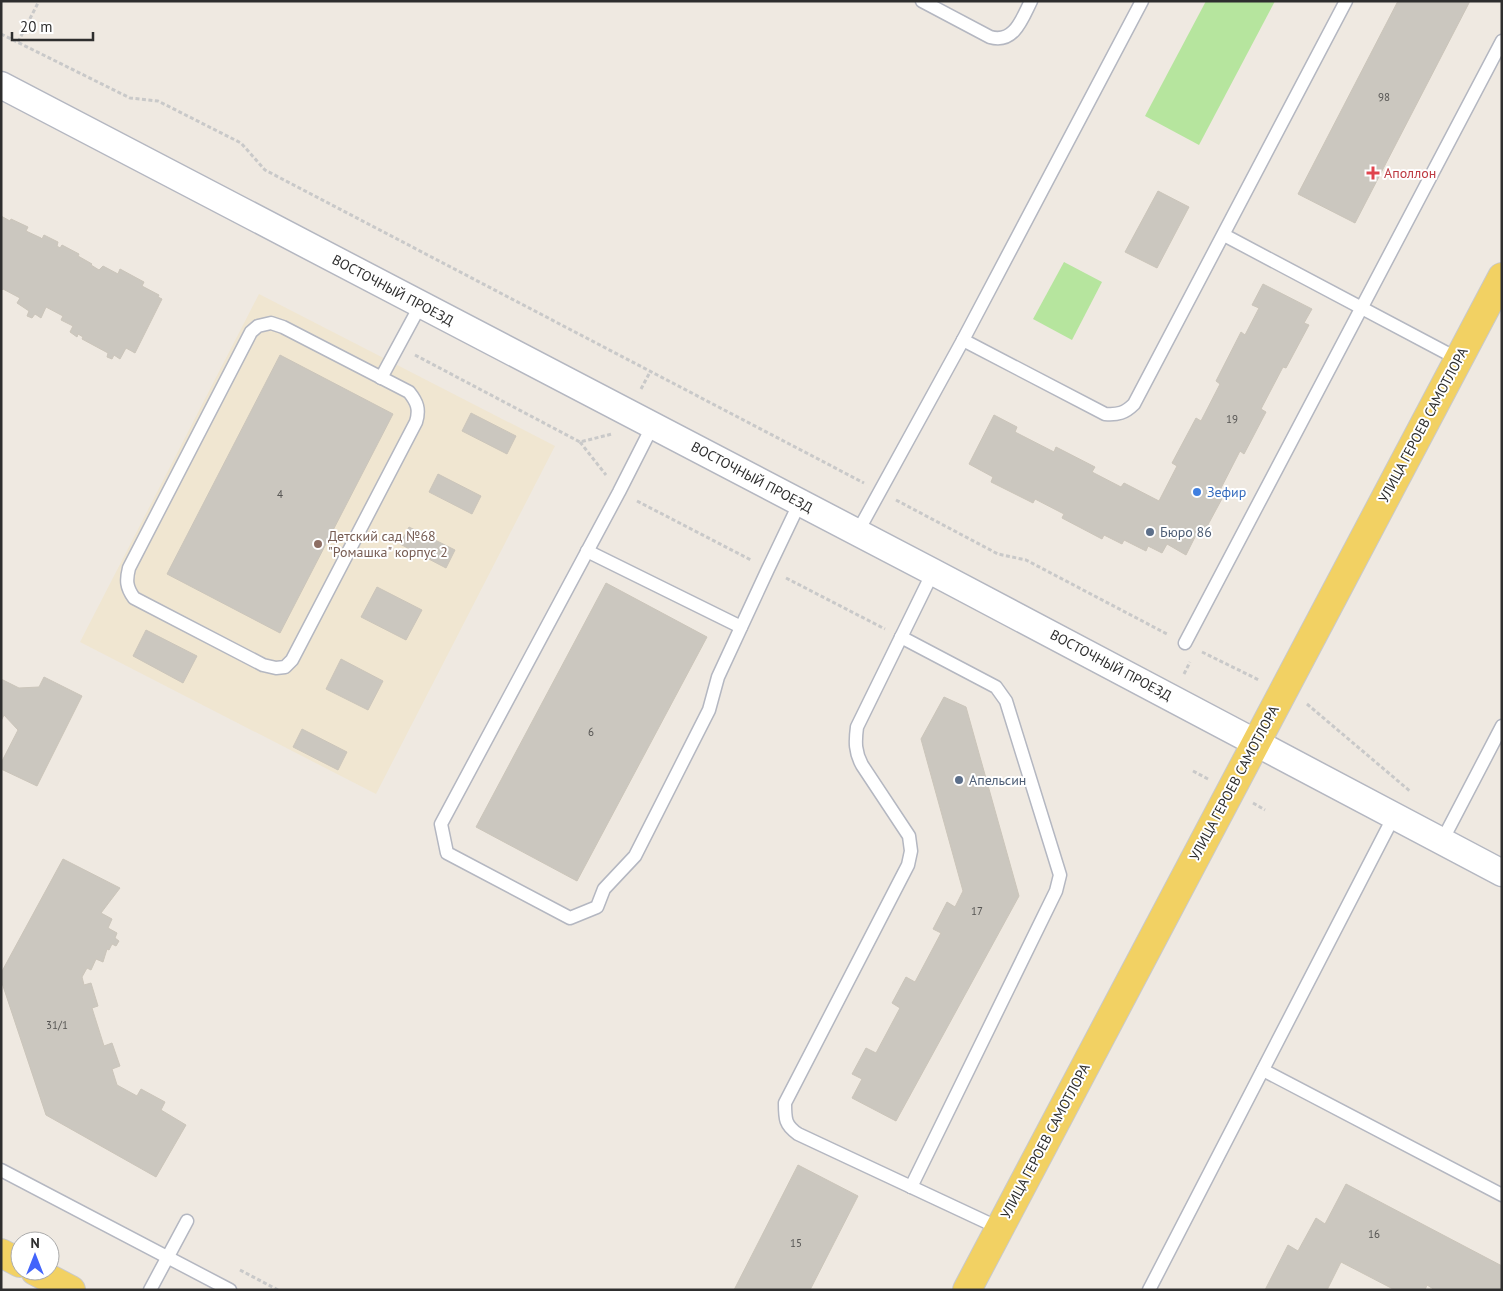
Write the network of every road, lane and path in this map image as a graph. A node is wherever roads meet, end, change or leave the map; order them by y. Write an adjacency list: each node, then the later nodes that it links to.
1 (39, 1): 8 (path)
2 (922, 1): 3 (lane)
3 (1032, 1)
4 (1142, 1): 14 (lane)
5 (1346, 1): 10 (lane)
6 (1, 34): 8 (path)
7 (1502, 41): 13 (lane)
8 (18, 42): 17 (path)
9 (1, 85): 12 (street, ВОСТОЧНЫЙ ПРОЕЗД)
10 (1224, 235): 13 (lane); 14 (lane)
11 (1502, 277): 16 (main road, УЛИЦА ГЕРОЕВ САМОТЛОРА)
12 (421, 304): 15 (lane); 19 (street, ВОСТОЧНЫЙ ПРОЕЗД)
13 (1361, 308): 16 (lane); 31 (lane)
14 (963, 340): 23 (lane)
15 (398, 346): 18 (lane); 21 (path)
16 (1458, 359): 32 (main road, УЛИЦА ГЕРОЕВ САМОТЛОРА)
17 (650, 372): 19 (path); 23 (path)
18 (382, 378): 18 (lane)
19 (629, 413): 20 (street, ВОСТОЧНЫЙ ПРОЕЗД); 21 (path)
20 (653, 425): 22 (lane); 24 (street, ВОСТОЧНЫЙ ПРОЕЗД)
21 (580, 442): 22 (path)
22 (619, 492): 26 (lane); 27 (path)
23 (879, 492): 25 (lane); 31 (path)
24 (800, 502): 25 (street, ВОСТОЧНЫЙ ПРОЕЗД); 27 (lane)
25 (858, 532): 28 (street, ВОСТОЧНЫЙ ПРОЕЗД)
26 (587, 551): 29 (lane); 29 (lane)
27 (768, 568): 29 (lane); 30 (path)
28 (933, 572): 30 (lane); 34 (street, ВОСТОЧНЫЙ ПРОЕЗД)
29 (741, 627)
30 (901, 638): 41 (lane); 41 (lane)
31 (1185, 643): 32 (path)
32 (1283, 691): 34 (main road, УЛИЦА ГЕРОЕВ САМОТЛОРА); 35 (path)
33 (1502, 726): 37 (lane)
34 (1256, 742): 36 (street, ВОСТОЧНЫЙ ПРОЕЗД); 44 (main road, УЛИЦА ГЕРОЕВ САМОТЛОРА)
35 (1413, 794)
36 (1394, 816): 37 (street, ВОСТОЧНЫЙ ПРОЕЗД); 39 (lane)
37 (1442, 841): 38 (street, ВОСТОЧНЫЙ ПРОЕЗД)
38 (1502, 873)
39 (1263, 1070): 42 (lane); 51 (lane)
40 (1, 1170): 45 (lane)
41 (911, 1187): 44 (lane)
42 (1502, 1195)
43 (187, 1221): 45 (lane)
44 (999, 1228): 50 (main road, УЛИЦА ГЕРОЕВ САМОТЛОРА)
45 (167, 1257): 48 (lane); 49 (lane)
46 (54, 1281): 47 (main road)
47 (72, 1290)
48 (150, 1290)
49 (230, 1290)
50 (967, 1290)
51 (1149, 1290)

